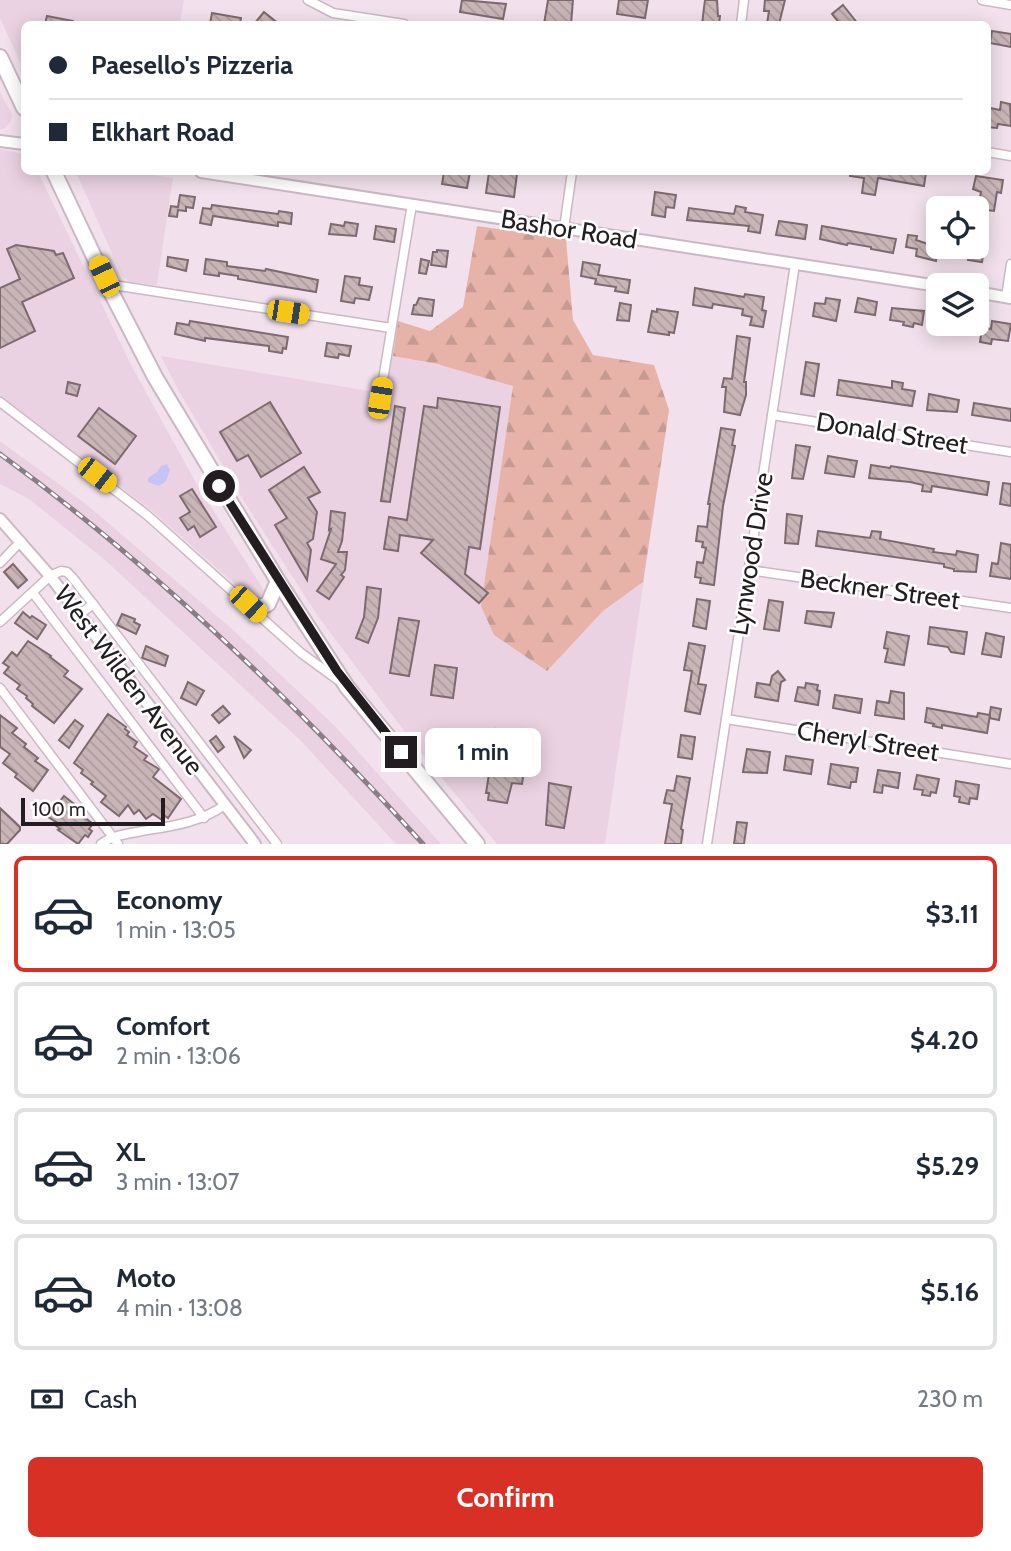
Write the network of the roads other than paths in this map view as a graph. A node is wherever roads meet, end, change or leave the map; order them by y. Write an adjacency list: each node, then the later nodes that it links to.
1 (308, 0): 5 (street)
2 (744, 0): 6 (street)
3 (982, 0): 4 (street)
4 (1011, 5)
5 (385, 21)
6 (741, 21)
7 (0, 57): 8 (highway)
8 (21, 102)
9 (0, 141): 10 (street)
10 (21, 144)
11 (991, 153): 12 (street)
12 (1011, 156)
13 (55, 175): 20 (highway)
14 (221, 175): 16 (street, Bashor Road)
15 (572, 175): 17 (street)
16 (412, 204): 17 (street, Bashor Road); 24 (street)
17 (564, 228): 18 (street, Bashor Road)
18 (795, 264): 21 (street, Bashor Road); 27 (street, Lynwood Drive)
19 (1011, 264): 23 (street)
20 (107, 284): 24 (street); 34 (highway)
21 (926, 284)
22 (989, 294): 23 (street)
23 (1009, 297)
24 (391, 328): 25 (street)
25 (380, 398)
26 (0, 402): 37 (street)
27 (772, 415): 28 (street, Donald Street); 32 (street, Lynwood Drive)
28 (1011, 452)
29 (0, 519): 30 (street, West Wilden Avenue)
30 (21, 541): 31 (street); 33 (street, West Wilden Avenue)
31 (0, 563)
32 (749, 570): 38 (street, Beckner Street); 43 (street, Lynwood Drive)
33 (50, 576): 35 (street); 36 (street); 39 (street, West Wilden Avenue)
34 (278, 581): 37 (highway); 41 (highway)
35 (33, 593): 40 (street); 48 (street)
36 (93, 604): 39 (street); 44 (street)
37 (248, 604): 41 (street)
38 (1011, 608)
39 (79, 615): 46 (street, West Wilden Avenue)
40 (0, 622)
41 (347, 687): 53 (highway)
42 (0, 688): 49 (street)
43 (726, 719): 45 (street, Cheryl Street); 54 (street, Lynwood Drive)
44 (209, 757): 46 (street); 52 (street)
45 (1011, 764)
46 (196, 767): 47 (street, West Wilden Avenue)
47 (225, 806): 48 (street); 51 (street, West Wilden Avenue)
48 (204, 818): 49 (street)
49 (116, 840): 50 (street)
50 (101, 844)
51 (255, 844)
52 (277, 844)
53 (477, 844)
54 (707, 844)

